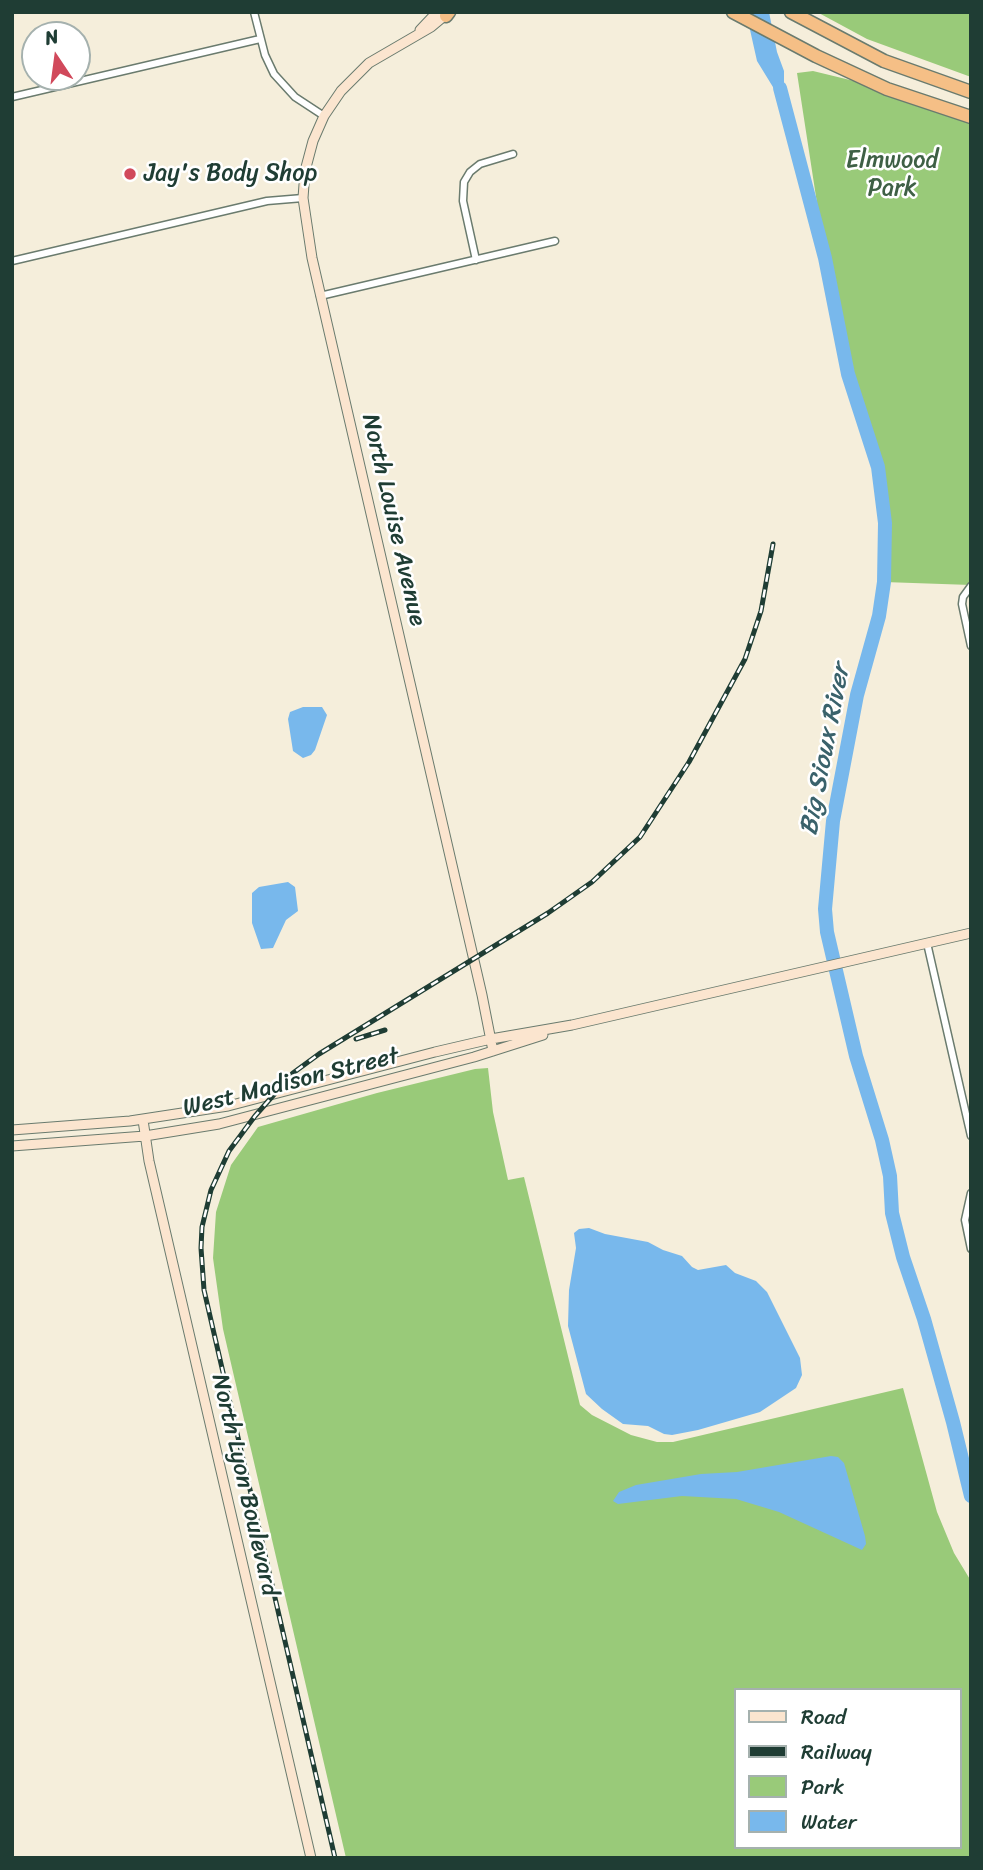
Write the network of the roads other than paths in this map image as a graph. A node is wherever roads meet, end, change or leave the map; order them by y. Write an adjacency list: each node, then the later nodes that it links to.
1 (254, 12): 5 (street)
2 (733, 12): 9 (highway)
3 (791, 12): 6 (highway)
4 (445, 13): 8 (street, North Louise Avenue)
5 (261, 39): 7 (street); 8 (street)
6 (971, 92)
7 (12, 97)
8 (324, 116): 11 (street, North Louise Avenue)
9 (971, 117)
10 (513, 155): 13 (street)
11 (303, 198): 14 (street); 15 (street, North Louise Avenue)
12 (555, 241): 13 (street)
13 (476, 260): 15 (street)
14 (12, 261)
15 (320, 296): 21 (street, North Louise Avenue)
16 (969, 588): 17 (street)
17 (971, 646)
18 (971, 933): 19 (street, West Madison Street)
19 (927, 943): 20 (street, West Madison Street); 26 (street)
20 (572, 1025): 21 (street, West Madison Street); 22 (street, West Madison Street)
21 (491, 1039): 22 (street, North Louise Avenue); 23 (street, West Madison Street)
22 (493, 1051): 25 (street, West Madison Street)
23 (143, 1120): 24 (street, West Madison Street); 25 (street, North Lyon Boulevard)
24 (12, 1130)
25 (145, 1136): 27 (street, West Madison Street); 30 (street, North Lyon Boulevard)
26 (971, 1136)
27 (12, 1146)
28 (971, 1192): 29 (street)
29 (971, 1249)
30 (311, 1858)

